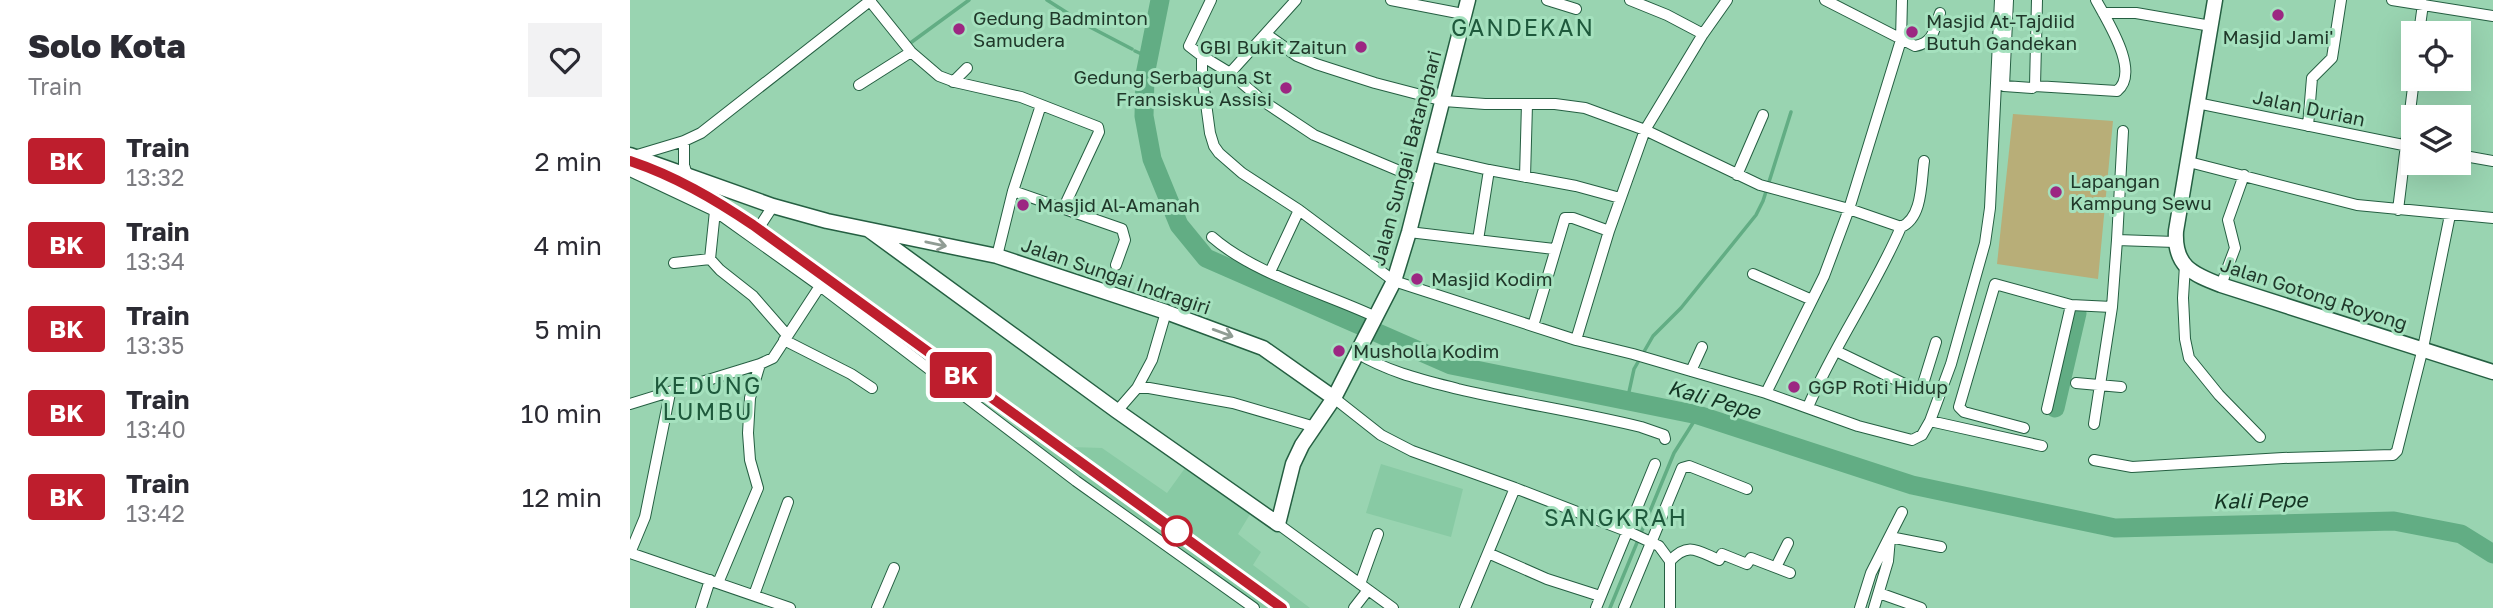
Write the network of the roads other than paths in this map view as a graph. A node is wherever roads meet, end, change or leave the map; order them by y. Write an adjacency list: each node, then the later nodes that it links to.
1 (870, 0): 29 (street); 44 (street)
2 (1211, 0): 30 (street)
3 (1296, 0): 26 (street)
4 (1391, 0): 22 (street)
5 (1468, 0): 22 (main road, Jalan Sungai Batanghari)
6 (1548, 0): 19 (street)
7 (1630, 0): 27 (street)
8 (1727, 0): 27 (street)
9 (1825, 0): 28 (street)
10 (1902, 0): 28 (street)
11 (2000, 0): 118 (street)
12 (2008, 0): 35 (street)
13 (2037, 0): 35 (street)
14 (2096, 0): 21 (street)
15 (2215, 0): 25 (main road)
16 (2341, 0): 41 (street)
17 (2392, 0): 18 (street)
18 (2423, 4): 23 (street); 24 (street)
19 (1576, 9)
20 (1940, 13): 28 (street)
21 (2103, 13): 25 (street); 35 (street)
22 (1464, 15): 36 (main road, Jalan Sungai Batanghari)
23 (2493, 16)
24 (2421, 21)
25 (2211, 26): 37 (main road)
26 (1266, 34): 32 (street); 36 (street)
27 (1703, 34): 42 (street)
28 (1901, 40): 64 (street)
29 (911, 52): 33 (street); 34 (street)
30 (1202, 56): 32 (street); 65 (street)
31 (967, 68): 33 (street)
32 (1230, 73): 59 (street)
33 (953, 82): 39 (street)
34 (859, 85)
35 (2035, 86)
36 (1444, 100): 38 (street); 47 (main road, Jalan Sungai Batanghari)
37 (2197, 103): 41 (street, Jalan Durian); 51 (main road)
38 (1527, 104): 42 (street); 58 (street)
39 (1041, 105): 60 (street); 63 (street)
40 (1763, 115): 55 (street)
41 (2308, 126): 45 (street, Jalan Durian)
42 (1645, 130): 55 (street); 61 (street)
43 (2123, 131): 77 (street)
44 (684, 141): 46 (street); 54 (street)
45 (2401, 144)
46 (632, 155): 54 (main road, Jalan Sungai Indragiri)
47 (1428, 156): 52 (street); 59 (main road, Jalan Sungai Batanghari)
48 (2471, 157): 50 (street)
49 (1924, 161): 71 (street)
50 (2493, 161)
51 (2189, 162): 56 (street); 78 (main road)
52 (1489, 170): 58 (street); 76 (street)
53 (630, 171): 67 (street)
54 (687, 175): 62 (main road, Jalan Sungai Indragiri)
55 (1737, 175): 64 (street)
56 (2244, 175): 66 (street); 88 (street)
57 (2405, 175): 66 (street)
58 (1525, 177): 61 (street)
59 (1421, 180): 74 (main road, Jalan Sungai Batanghari)
60 (1013, 191): 63 (street); 80 (street)
61 (1620, 198): 73 (street)
62 (773, 206): 70 (street); 72 (main road, Jalan Sungai Indragiri)
63 (1063, 209): 83 (street)
64 (1849, 209): 71 (street); 90 (street)
65 (1299, 210): 85 (street); 87 (street)
66 (2398, 210): 68 (street)
67 (715, 211): 81 (street); 89 (street)
68 (2450, 215): 69 (street); 100 (street)
69 (2493, 218)
70 (760, 226)
71 (1901, 227): 102 (street)
72 (869, 230): 80 (main road, Jalan Sungai Indragiri, one-way to 80); 117 (main road)
73 (1609, 231): 79 (street); 97 (street)
74 (1409, 232): 76 (street); 87 (main road, Jalan Sungai Batanghari)
75 (1212, 237): 85 (street)
76 (1478, 240): 79 (street)
77 (2117, 240): 78 (street); 92 (street)
78 (2175, 242): 84 (main road)
79 (1554, 249): 95 (street)
80 (997, 256): 93 (main road, Jalan Sungai Indragiri)
81 (710, 259): 82 (street); 96 (street)
82 (674, 263)
83 (1116, 265)
84 (2185, 265): 88 (main road, Jalan Gotong Royong); 122 (street)
85 (1270, 272): 94 (street)
86 (1754, 274): 90 (street)
87 (1394, 281): 94 (main road, Jalan Sungai Batanghari); 95 (street)
88 (2221, 285): 100 (main road, Jalan Gotong Royong)
89 (820, 286): 96 (street); 154 (street)
90 (1812, 300): 112 (street)
91 (2070, 305): 92 (street); 116 (street); 121 (street)
92 (2112, 307): 107 (street)
93 (1166, 312): 110 (street); 113 (main road, Jalan Sungai Indragiri, one-way to 113)
94 (1375, 320): 101 (main road, Jalan Sungai Batanghari)
95 (1533, 326): 97 (street)
96 (785, 338): 103 (street); 109 (street)
97 (1576, 340): 104 (street)
98 (1936, 342): 102 (street)
99 (1702, 346): 104 (street)
100 (2423, 348): 105 (main road, Jalan Gotong Royong); 125 (street)
101 (1359, 351): 113 (main road, Jalan Sungai Batanghari); 123 (street)
102 (1836, 351): 115 (street)
103 (760, 364): 111 (street); 146 (street)
104 (1692, 371): 112 (street)
105 (2493, 372)
106 (2076, 383): 107 (street)
107 (2101, 385): 108 (street); 119 (street)
108 (2121, 387)
109 (872, 388)
110 (1137, 388): 117 (street); 120 (street)
111 (670, 393): 114 (street); 140 (street)
112 (1766, 393): 115 (street)
113 (1334, 398): 120 (main road, Jalan Sungai Batanghari); 127 (street)
114 (630, 404)
115 (1808, 407): 118 (street)
116 (2047, 409)
117 (1117, 411): 131 (main road)
118 (1930, 421): 124 (street)
119 (2094, 425)
120 (1315, 428): 129 (main road, Jalan Sungai Batanghari)
121 (2024, 428)
122 (2260, 437)
123 (1665, 439)
124 (2042, 446)
125 (2094, 460)
126 (1656, 464): 134 (street)
127 (1515, 488): 134 (street); 141 (street)
128 (1747, 489): 137 (street)
129 (1283, 500): 131 (main road); 133 (main road, Jalan Sungai Batanghari)
130 (788, 502): 149 (street)
131 (1259, 512): 133 (main road)
132 (1902, 512): 136 (street)
133 (1278, 524): 147 (street)
134 (1628, 531): 137 (street); 150 (street)
135 (1378, 534): 147 (street)
136 (1890, 537): 139 (street); 148 (street); 161 (street)
137 (1648, 540): 142 (street); 159 (street)
138 (1788, 543): 143 (street)
139 (1941, 547)
140 (630, 553): 146 (street)
141 (1488, 553): 150 (street); 157 (street)
142 (1670, 561): 143 (street); 160 (street)
143 (1776, 567): 145 (street)
144 (894, 568): 153 (street)
145 (1790, 573)
146 (714, 582): 149 (street); 151 (street)
147 (1364, 587): 155 (street); 156 (street)
148 (1879, 593): 162 (street); 163 (street)
149 (754, 595): 152 (street)
150 (1600, 596): 158 (street)
151 (701, 608)
152 (790, 608)
153 (877, 608)
154 (1254, 608)
155 (1354, 608)
156 (1393, 608)
157 (1465, 608)
158 (1595, 608)
159 (1624, 608)
160 (1670, 608)
161 (1860, 608)
162 (1874, 608)
163 (1921, 608)

